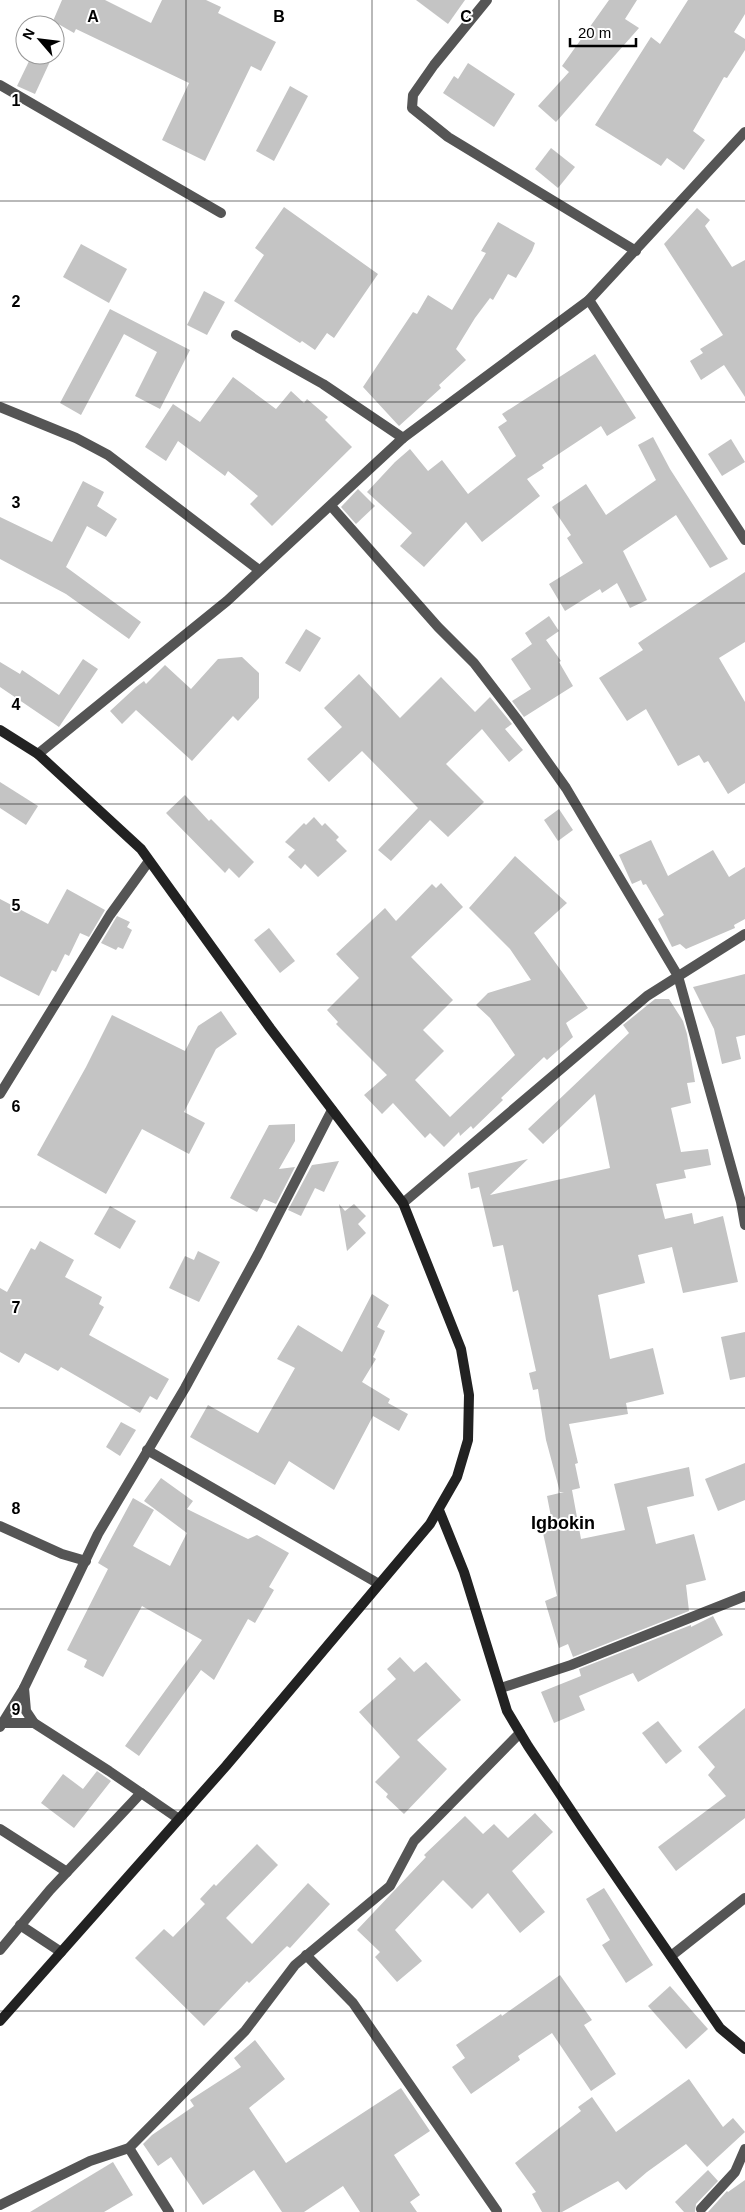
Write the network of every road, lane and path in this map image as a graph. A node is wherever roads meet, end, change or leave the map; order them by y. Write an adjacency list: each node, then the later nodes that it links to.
1 (488, 0): 5 (street)
2 (0, 85): 4 (street)
3 (745, 132): 5 (street)
4 (221, 213)
5 (636, 251): 6 (street)
6 (589, 300): 9 (street); 11 (street)
7 (236, 335): 9 (street)
8 (0, 408): 12 (street)
9 (403, 438): 10 (street)
10 (330, 506): 12 (street); 17 (street)
11 (745, 540)
12 (259, 570): 14 (street)
13 (0, 730): 14 (main road)
14 (38, 754): 15 (main road)
15 (149, 861): 18 (street); 19 (main road)
16 (745, 934): 17 (street)
17 (678, 976): 20 (street); 21 (street)
18 (0, 1094)
19 (332, 1110): 20 (main road); 22 (street)
20 (402, 1203): 23 (main road)
21 (745, 1225)
22 (148, 1450): 25 (street); 26 (street)
23 (439, 1510): 26 (main road); 29 (main road)
24 (0, 1526): 25 (street)
25 (86, 1561): 28 (street)
26 (379, 1584): 34 (main road)
27 (745, 1596): 29 (street)
28 (24, 1688): 30 (street); 31 (street)
29 (501, 1688): 32 (main road)
30 (34, 1724): 31 (street); 33 (street)
31 (1, 1725)
32 (520, 1732): 41 (street); 42 (main road)
33 (141, 1793): 34 (street); 36 (street)
34 (178, 1820): 40 (main road)
35 (0, 1829): 36 (street)
36 (67, 1872): 38 (street)
37 (745, 1898): 42 (street)
38 (20, 1925): 39 (street); 40 (street)
39 (0, 1950)
40 (61, 1952): 43 (main road)
41 (306, 1955): 45 (street); 49 (street)
42 (671, 1956): 44 (main road)
43 (0, 2021)
44 (745, 2049)
45 (129, 2148): 47 (street); 50 (street)
46 (745, 2149): 48 (street)
47 (0, 2205)
48 (701, 2209)
49 (496, 2211)
50 (169, 2212)

